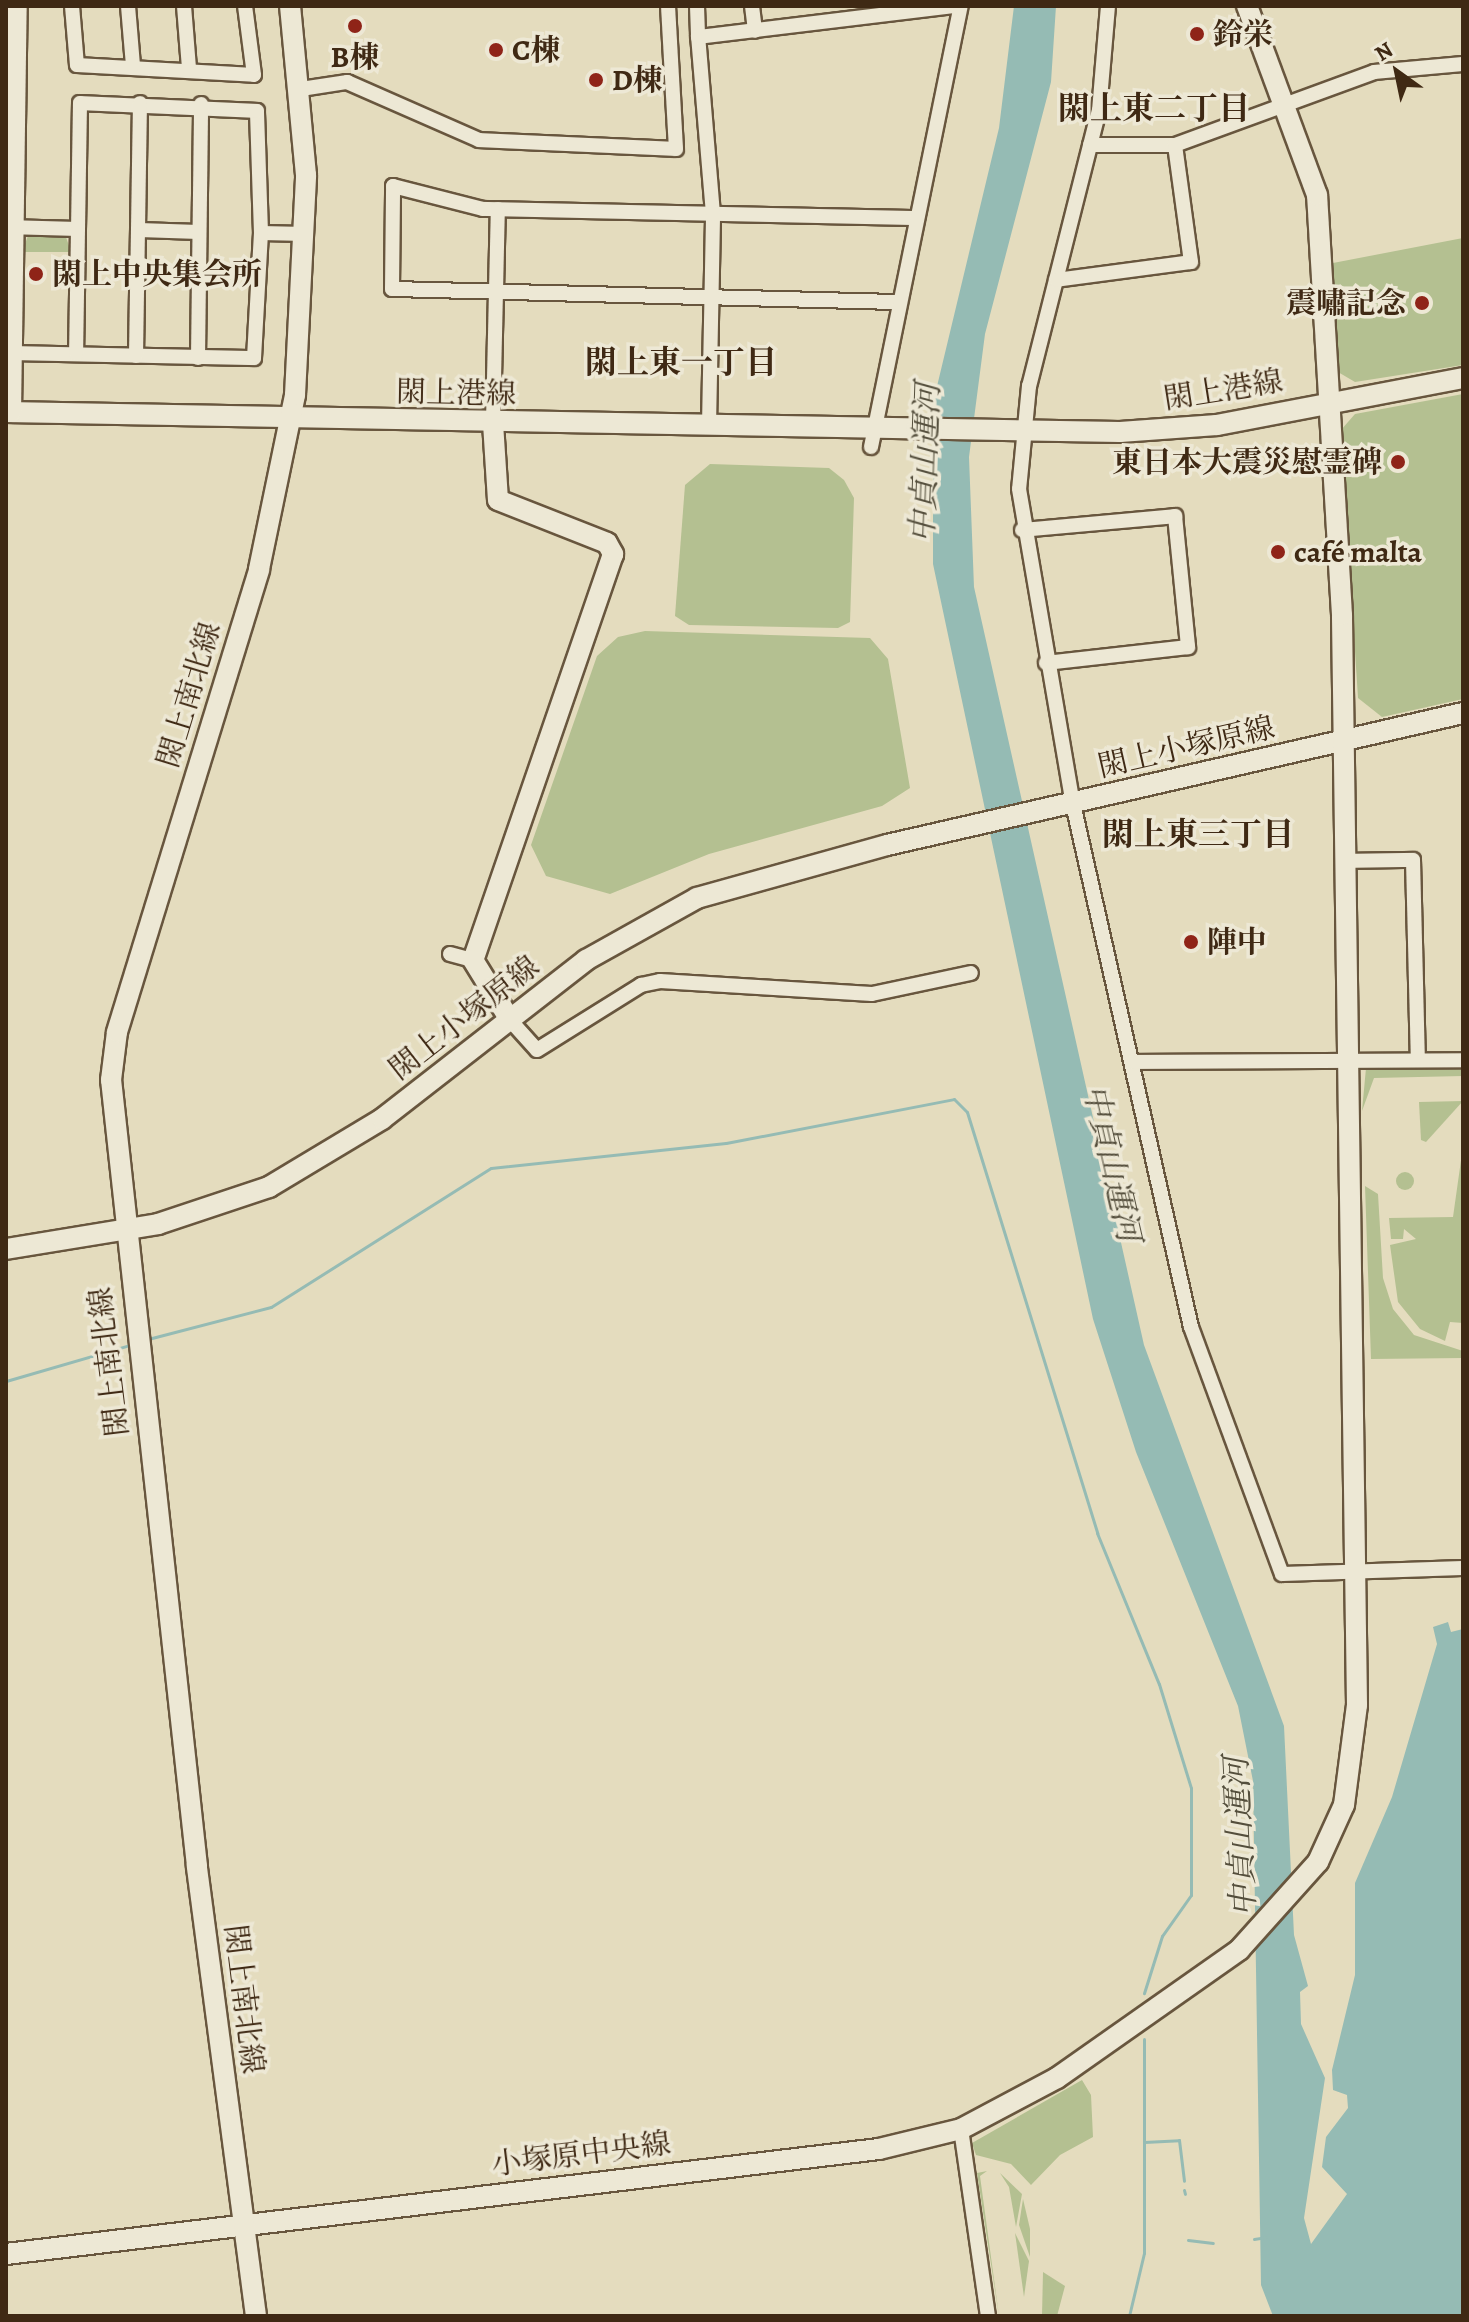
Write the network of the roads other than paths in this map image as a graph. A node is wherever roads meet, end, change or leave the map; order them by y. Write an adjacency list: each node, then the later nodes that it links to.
1 (17, 6): 16 (street)
2 (72, 6): 18 (street)
3 (128, 6): 18 (street)
4 (184, 6): 19 (street)
5 (245, 6): 19 (street)
6 (290, 6): 20 (street, 閖上南北線)
7 (668, 6): 20 (street)
8 (697, 6): 15 (street)
9 (752, 6): 14 (street)
10 (953, 6): 14 (street)
11 (961, 6): 28 (street)
12 (1108, 6): 24 (street)
13 (1247, 6): 23 (street)
14 (755, 31): 15 (street)
15 (698, 37): 27 (street)
16 (12, 63): 29 (street)
17 (1463, 64): 23 (street)
18 (133, 65): 19 (street)
19 (189, 68)
20 (301, 89): 34 (street, 閖上南北線)
21 (140, 103): 22 (street); 30 (street); 31 (street)
22 (201, 104): 32 (street); 33 (street)
23 (1287, 105): 25 (street); 44 (street)
24 (1090, 145): 25 (street); 35 (street)
25 (1175, 145): 35 (street)
26 (498, 209): 27 (street); 36 (street); 36 (street)
27 (713, 214): 28 (street); 37 (street)
28 (917, 218): 38 (street)
29 (10, 227): 30 (street); 39 (street)
30 (78, 229): 40 (street)
31 (139, 230): 32 (street); 41 (street)
32 (199, 232): 42 (street)
33 (261, 233): 34 (street); 42 (street)
34 (306, 234): 46 (street, 閖上南北線)
35 (1056, 280): 49 (street)
36 (497, 293): 37 (street); 47 (street)
37 (711, 298): 38 (street); 48 (street)
38 (896, 302): 50 (street)
39 (9, 354): 40 (street); 45 (street)
40 (76, 354): 41 (street)
41 (136, 356): 42 (street)
42 (198, 358)
43 (1463, 378): 44 (street, 閖上港線)
44 (1324, 403): 49 (street, 閖上港線); 54 (street)
45 (9, 412): 46 (street, 閖上港線)
46 (290, 421): 47 (street, 閖上港線); 65 (street, 閖上南北線)
47 (493, 423): 48 (street, 閖上港線); 58 (street)
48 (709, 426): 50 (street, 閖上港線)
49 (1024, 432): 50 (street, 閖上港線); 51 (street)
50 (872, 438)
51 (1022, 530): 52 (street); 52 (street)
52 (1046, 663): 55 (street)
53 (1463, 713): 54 (street, 閖上小塚原線)
54 (1343, 741): 55 (street, 閖上小塚原線); 56 (street)
55 (1073, 804): 60 (street, 閖上小塚原線); 64 (street)
56 (1346, 861): 61 (street); 63 (street)
57 (450, 954): 58 (street)
58 (473, 960): 60 (street)
59 (971, 973): 60 (street)
60 (510, 1020): 65 (street, 閖上小塚原線)
61 (1418, 1060): 62 (street); 63 (street)
62 (1463, 1060)
63 (1350, 1061): 64 (street); 68 (street)
64 (1132, 1062): 68 (street)
65 (124, 1232): 66 (street, 閖上小塚原線); 70 (street, 閖上南北線)
66 (6, 1249)
67 (1463, 1568): 68 (street)
68 (1358, 1573): 69 (street, 小塚原中央線)
69 (961, 2129): 70 (street, 小塚原中央線); 73 (street)
70 (243, 2228): 71 (street, 小塚原中央線); 72 (street, 閖上南北線)
71 (6, 2254)
72 (256, 2316)
73 (988, 2316)

